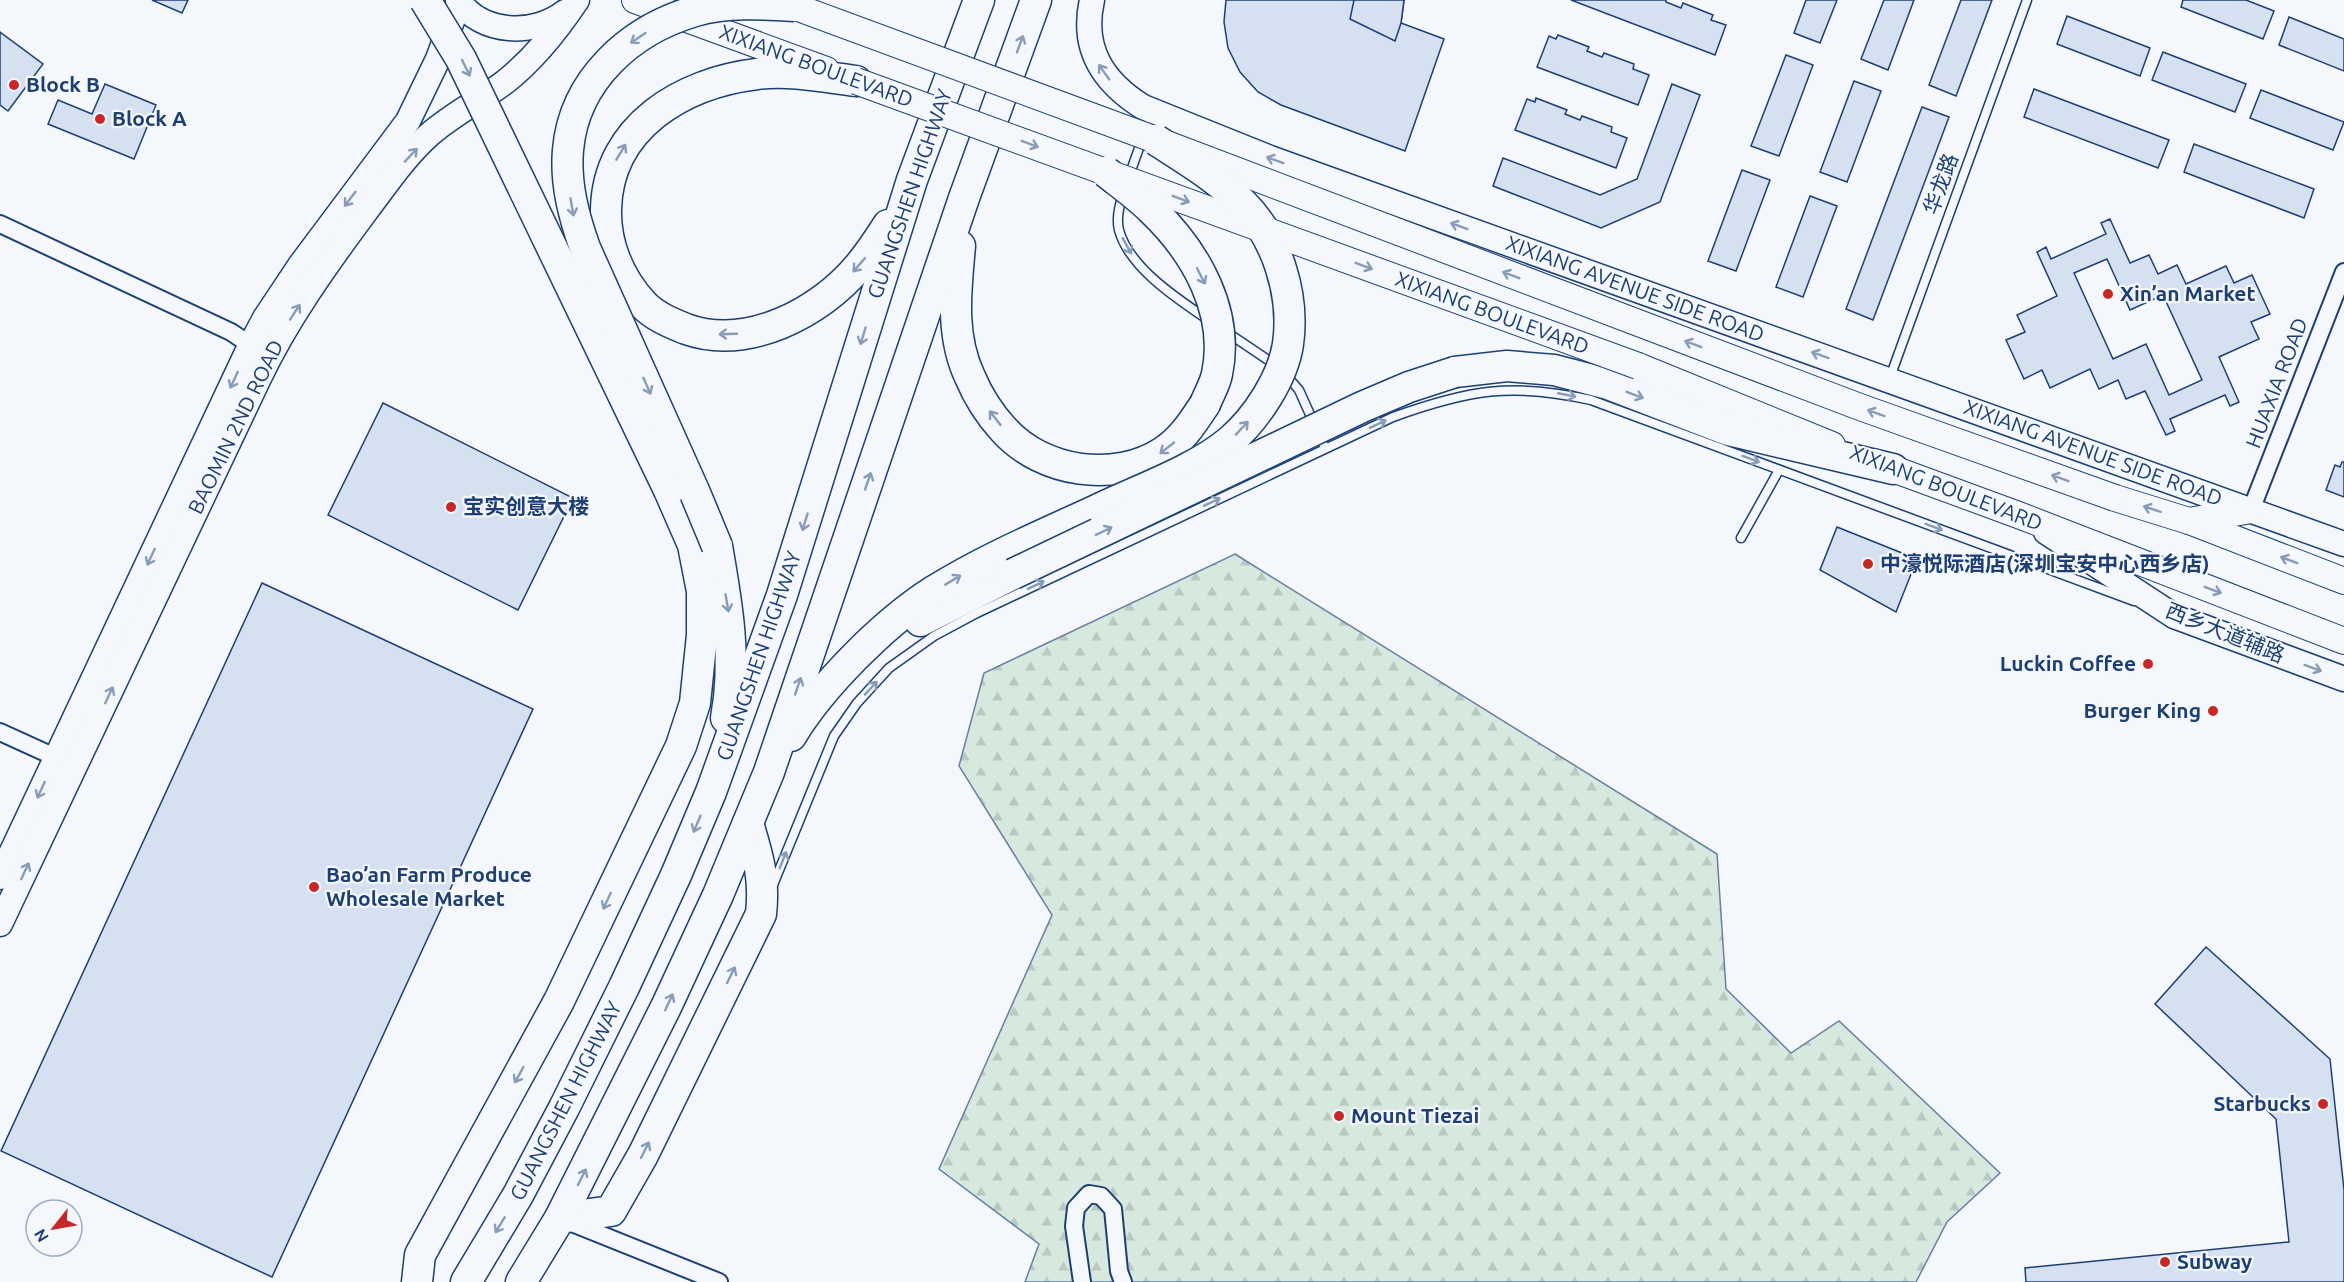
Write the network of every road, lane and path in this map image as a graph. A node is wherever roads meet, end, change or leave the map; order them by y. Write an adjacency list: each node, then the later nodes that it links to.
1 (412, 0): 11 (street)
2 (425, 0): 41 (highway, one-way to 41, bridge)
3 (634, 0): 12 (main road, XIXIANG BOULEVARD, bridge)
4 (979, 0): 16 (highway, GUANGSHEN HIGHWAY)
5 (1092, 0): 13 (street, XIXIANG AVENUE SIDE ROAD, one-way to 5)
6 (2027, 0): 21 (lane, 华龙路)
7 (458, 1): 8 (street); 11 (street, BAOMIN 2ND ROAD)
8 (576, 2): 20 (street, BAOMIN 2ND ROAD, one-way to 8)
9 (786, 3): 14 (main road, XIXIANG BOULEVARD, bridge); 39 (highway, one-way to 39, bridge)
10 (1036, 5): 17 (highway, one-way to 10)
11 (438, 59): 20 (street, BAOMIN 2ND ROAD, one-way to 20)
12 (856, 81): 15 (main road, XIXIANG BOULEVARD, one-way to 15, bridge); 16 (highway, one-way to 12)
13 (1152, 111): 21 (street, XIXIANG AVENUE SIDE ROAD, one-way to 13); 22 (lane, one-way to 22)
14 (1156, 140): 27 (main road, XIXIANG BOULEVARD, one-way to 14, bridge); 33 (highway, one-way to 14, bridge)
15 (1106, 172): 17 (highway, one-way to 17, bridge); 23 (main road, XIXIANG BOULEVARD, one-way to 23, bridge)
16 (912, 180): 39 (highway, GUANGSHEN HIGHWAY, one-way to 39)
17 (964, 198): 38 (highway, one-way to 17)
18 (0, 224): 20 (street)
19 (2344, 272): 25 (street, HUAXIA ROAD)
20 (260, 351): 36 (street, BAOMIN 2ND ROAD)
21 (1889, 380): 25 (street, XIXIANG AVENUE SIDE ROAD)
22 (1325, 448): 24 (lane, one-way to 24); 43 (lane, one-way to 22)
23 (1893, 469): 26 (main road, XIXIANG BOULEVARD); 33 (highway, one-way to 23, bridge)
24 (1779, 470): 28 (lane); 31 (lane, one-way to 31)
25 (2251, 510): 27 (main road); 29 (street)
26 (2021, 516): 31 (street, 西乡大道辅路); 32 (main road, XIXIANG BOULEVARD, one-way to 32)
27 (2188, 521): 30 (main road, XIXIANG BOULEVARD, one-way to 27)
28 (1742, 538)
29 (2344, 544)
30 (2344, 581)
31 (2174, 616): 34 (street, 西乡大道辅路, one-way to 34)
32 (2344, 641)
33 (864, 649): 38 (highway)
34 (2344, 680)
35 (0, 732): 36 (street)
36 (66, 762): 42 (street, BAOMIN 2ND ROAD, one-way to 42); 44 (street, BAOMIN 2ND ROAD, one-way to 36)
37 (661, 767): 41 (lane)
38 (769, 772): 40 (highway)
39 (711, 792): 48 (highway, GUANGSHEN HIGHWAY, one-way to 48)
40 (748, 823): 43 (highway); 45 (highway, one-way to 40)
41 (624, 866): 46 (highway, one-way to 46)
42 (0, 877)
43 (761, 914): 45 (highway, one-way to 43)
44 (0, 924)
45 (560, 1218): 49 (highway); 50 (street)
46 (419, 1268): 47 (main road)
47 (405, 1282)
48 (466, 1282)
49 (521, 1282)
50 (718, 1282)
51 (1082, 1282): 52 (street)
52 (1123, 1282)

